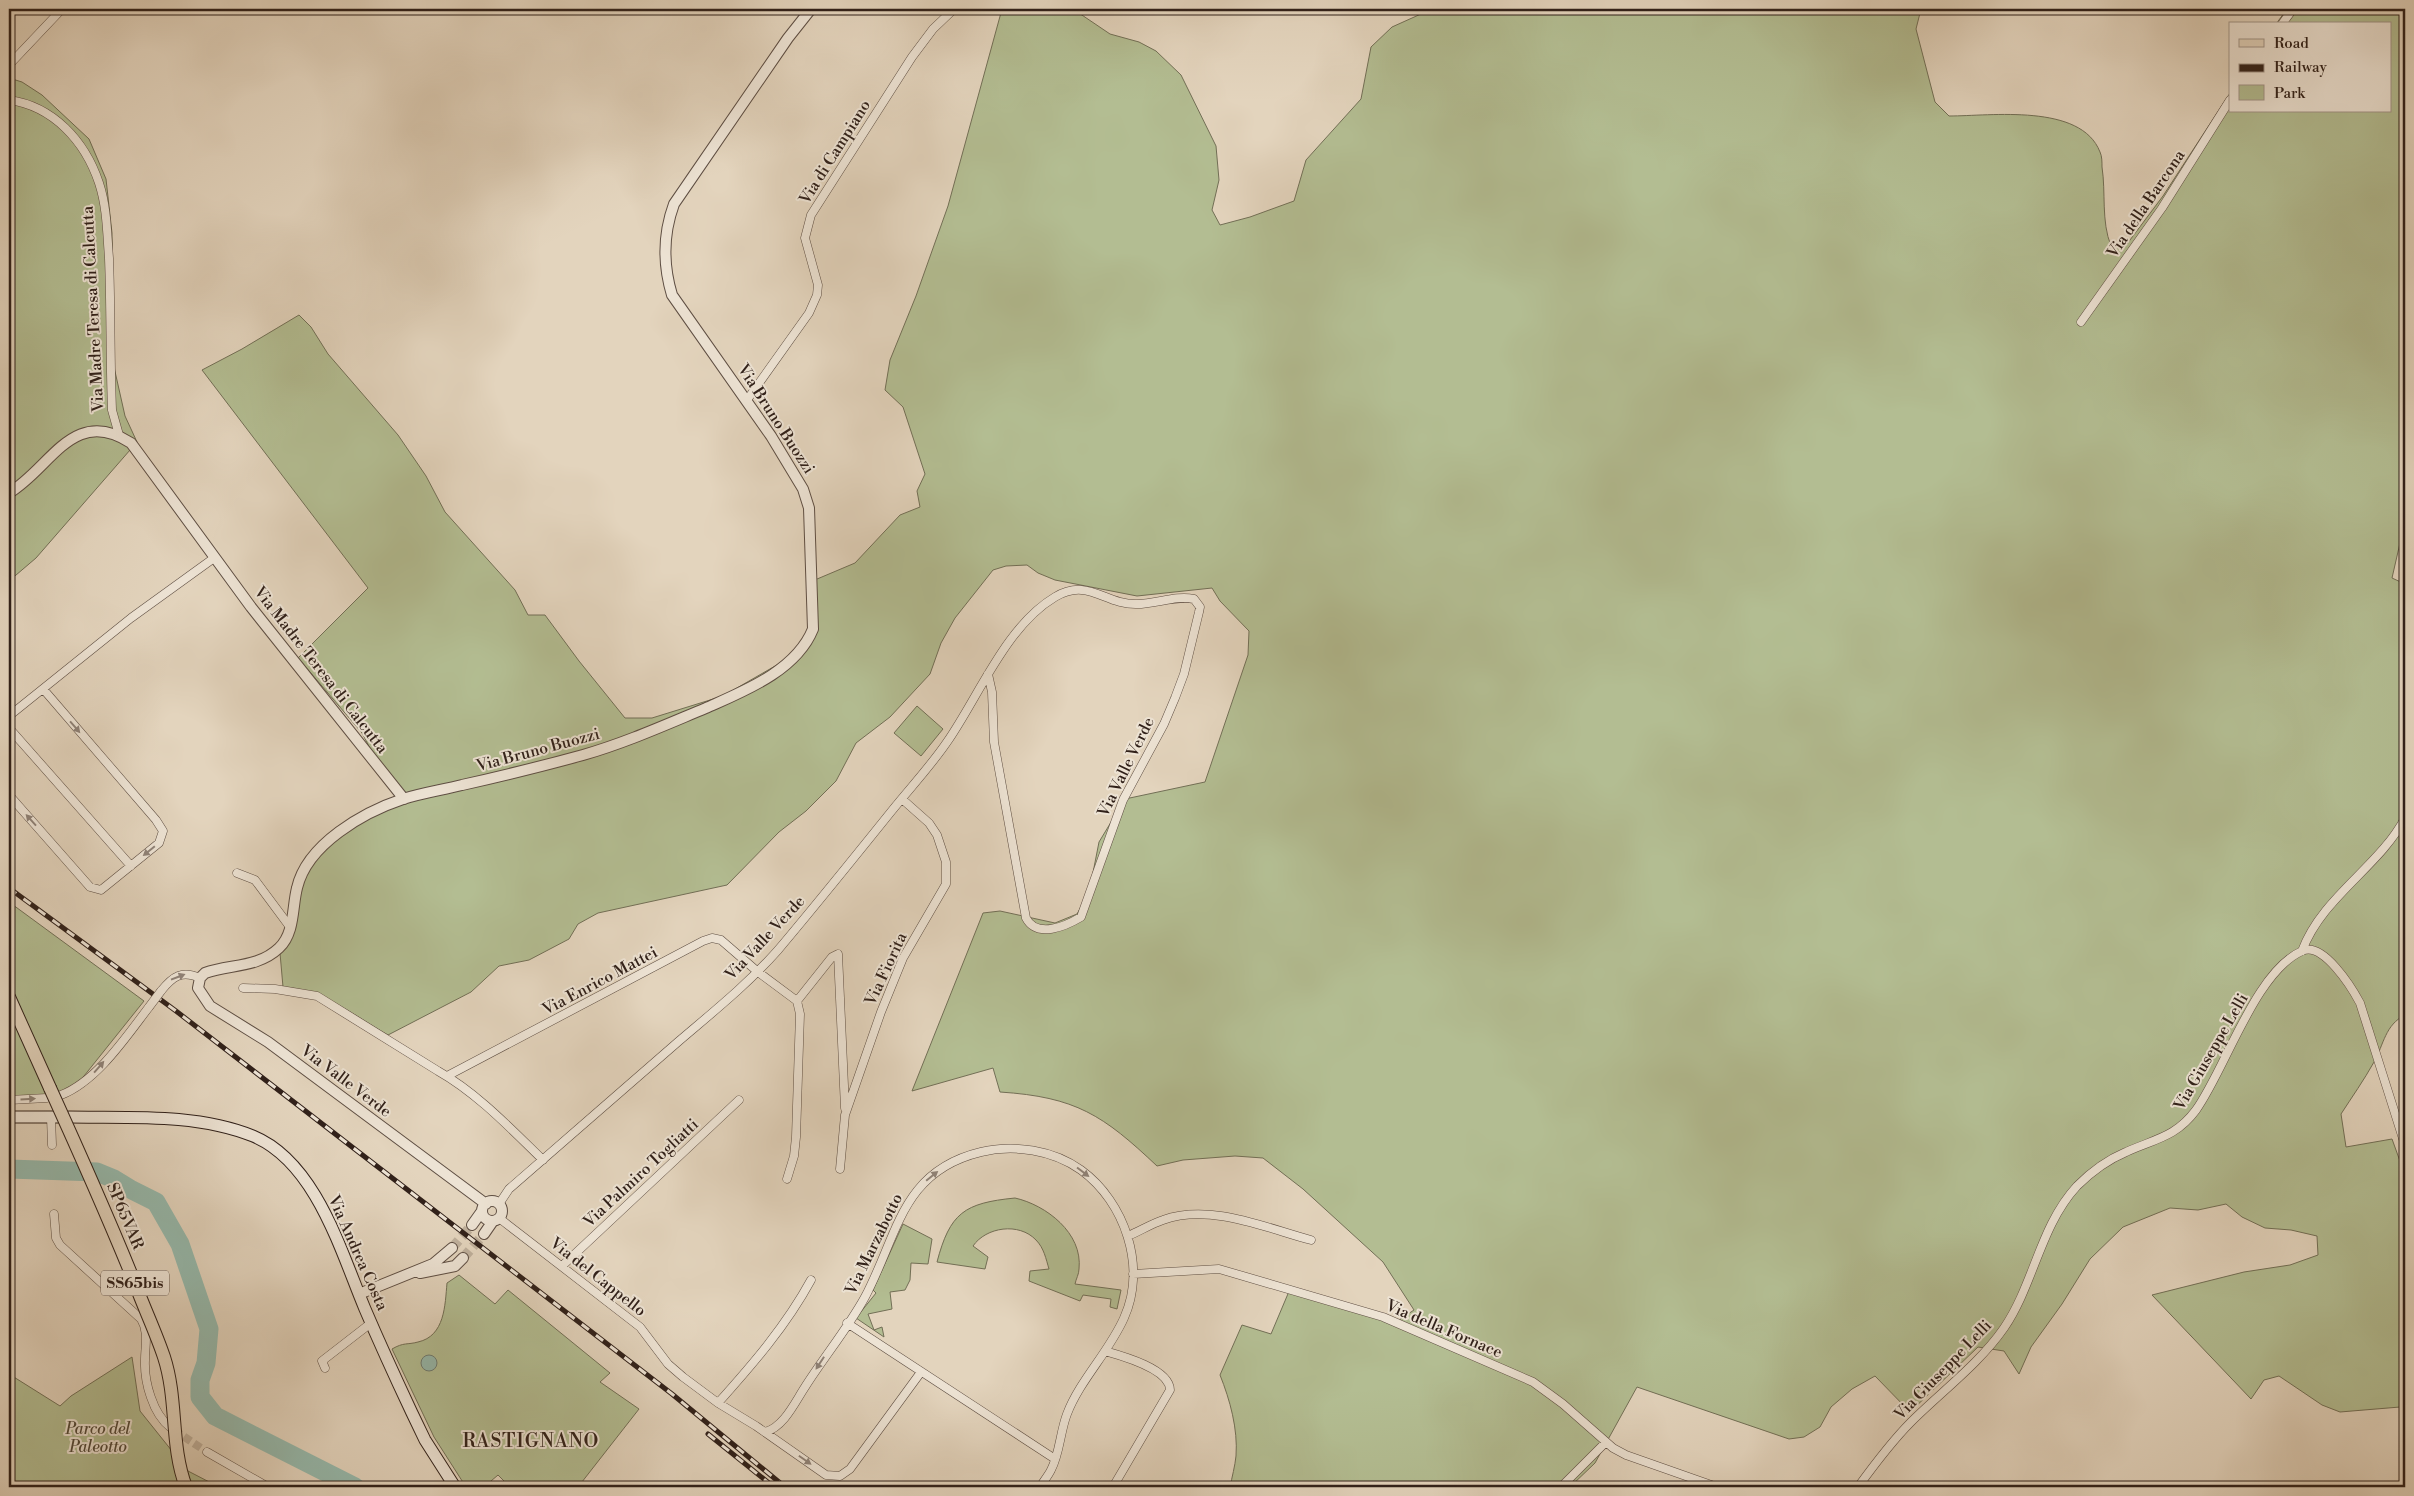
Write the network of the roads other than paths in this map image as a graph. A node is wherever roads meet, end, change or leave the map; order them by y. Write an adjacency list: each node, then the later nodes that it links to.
1 (62, 9): 6 (street)
2 (811, 9): 10 (street, Via Bruno Buozzi)
3 (954, 9): 10 (street, Via di Campiano)
4 (2293, 9): 5 (street)
5 (2283, 22)
6 (9, 65)
7 (9, 100): 11 (street, Via Madre Teresa di Calcutta)
8 (2229, 102): 9 (street, Via della Barcona)
9 (2080, 322)
10 (747, 400): 19 (street, Via Bruno Buozzi)
11 (119, 435): 12 (street); 13 (street, Via Madre Teresa di Calcutta)
12 (9, 493)
13 (214, 558): 15 (street); 19 (street, Via Madre Teresa di Calcutta)
14 (988, 674): 14 (street, Via Valle Verde); 20 (street, Via Valle Verde)
15 (44, 690): 16 (street); 22 (street, one-way to 22)
16 (9, 716)
17 (9, 728): 22 (street)
18 (9, 795): 22 (street, one-way to 18)
19 (404, 799): 24 (street, Via Bruno Buozzi)
20 (902, 799): 26 (street, Via Valle Verde); 35 (street, Via Fiorita)
21 (2405, 818): 25 (street)
22 (131, 866)
23 (237, 872): 24 (street)
24 (290, 927): 27 (street, Via Bruno Buozzi)
25 (2302, 951): 39 (street); 76 (street, Via Giuseppe Lelli)
26 (758, 972): 30 (street); 31 (street, Via Enrico Mattei); 40 (street, Via Valle Verde)
27 (200, 978): 32 (street, Via Bruno Buozzi, one-way to 27, bridge); 44 (street, Via Valle Verde)
28 (243, 988): 31 (street)
29 (9, 997): 32 (main road, SP65VAR / SS65bis)
30 (797, 1001): 35 (street); 42 (street)
31 (449, 1075): 40 (street)
32 (53, 1094): 33 (street, Via Bruno Buozzi, one-way to 32); 69 (main road, SP65VAR / SS65bis, bridge)
33 (9, 1100)
34 (740, 1100): 53 (street, Via Palmiro Togliatti)
35 (845, 1115): 41 (street, Via Fiorita)
36 (59, 1117): 37 (main road, Via Andrea Costa); 38 (street); 57 (main road, Via Andrea Costa)
37 (9, 1118)
38 (52, 1145)
39 (2405, 1145)
40 (543, 1160): 43 (street, Via Valle Verde)
41 (840, 1169)
42 (787, 1179)
43 (499, 1204): 44 (street); 46 (street)
44 (484, 1207): 46 (street, Via Valle Verde); 47 (street)
45 (54, 1214): 64 (street)
46 (496, 1220): 48 (street); 53 (street, Via del Cappello)
47 (472, 1225)
48 (484, 1234)
49 (1128, 1236): 50 (street); 55 (street, Via Marzabotto); 59 (street, Via Marzabotto, one-way to 49)
50 (1311, 1240)
51 (452, 1248): 54 (street)
52 (463, 1258): 54 (street)
53 (562, 1266): 63 (street, Via del Cappello)
54 (411, 1274): 57 (street)
55 (1133, 1274): 60 (street, Via Marzabotto); 66 (street, Via della Fornace)
56 (810, 1280): 63 (street)
57 (359, 1294): 58 (main road, Via Andrea Costa)
58 (371, 1323): 61 (street); 71 (main road, Via Andrea Costa)
59 (847, 1323): 62 (street); 65 (street, one-way to 65)
60 (1105, 1351): 68 (street, Via Marzabotto); 73 (street)
61 (325, 1368)
62 (921, 1372): 65 (street, Via del Cappello, one-way to 62); 68 (street)
63 (718, 1403): 65 (street, Via del Cappello)
64 (170, 1427)
65 (765, 1432)
66 (1606, 1442): 74 (street); 75 (street, Via della Fornace)
67 (207, 1452): 70 (street)
68 (1055, 1459): 72 (street, Via Marzabotto)
69 (186, 1487)
70 (268, 1487)
71 (454, 1487)
72 (1040, 1487)
73 (1113, 1487)
74 (1561, 1487)
75 (1717, 1487)
76 (1858, 1487)

